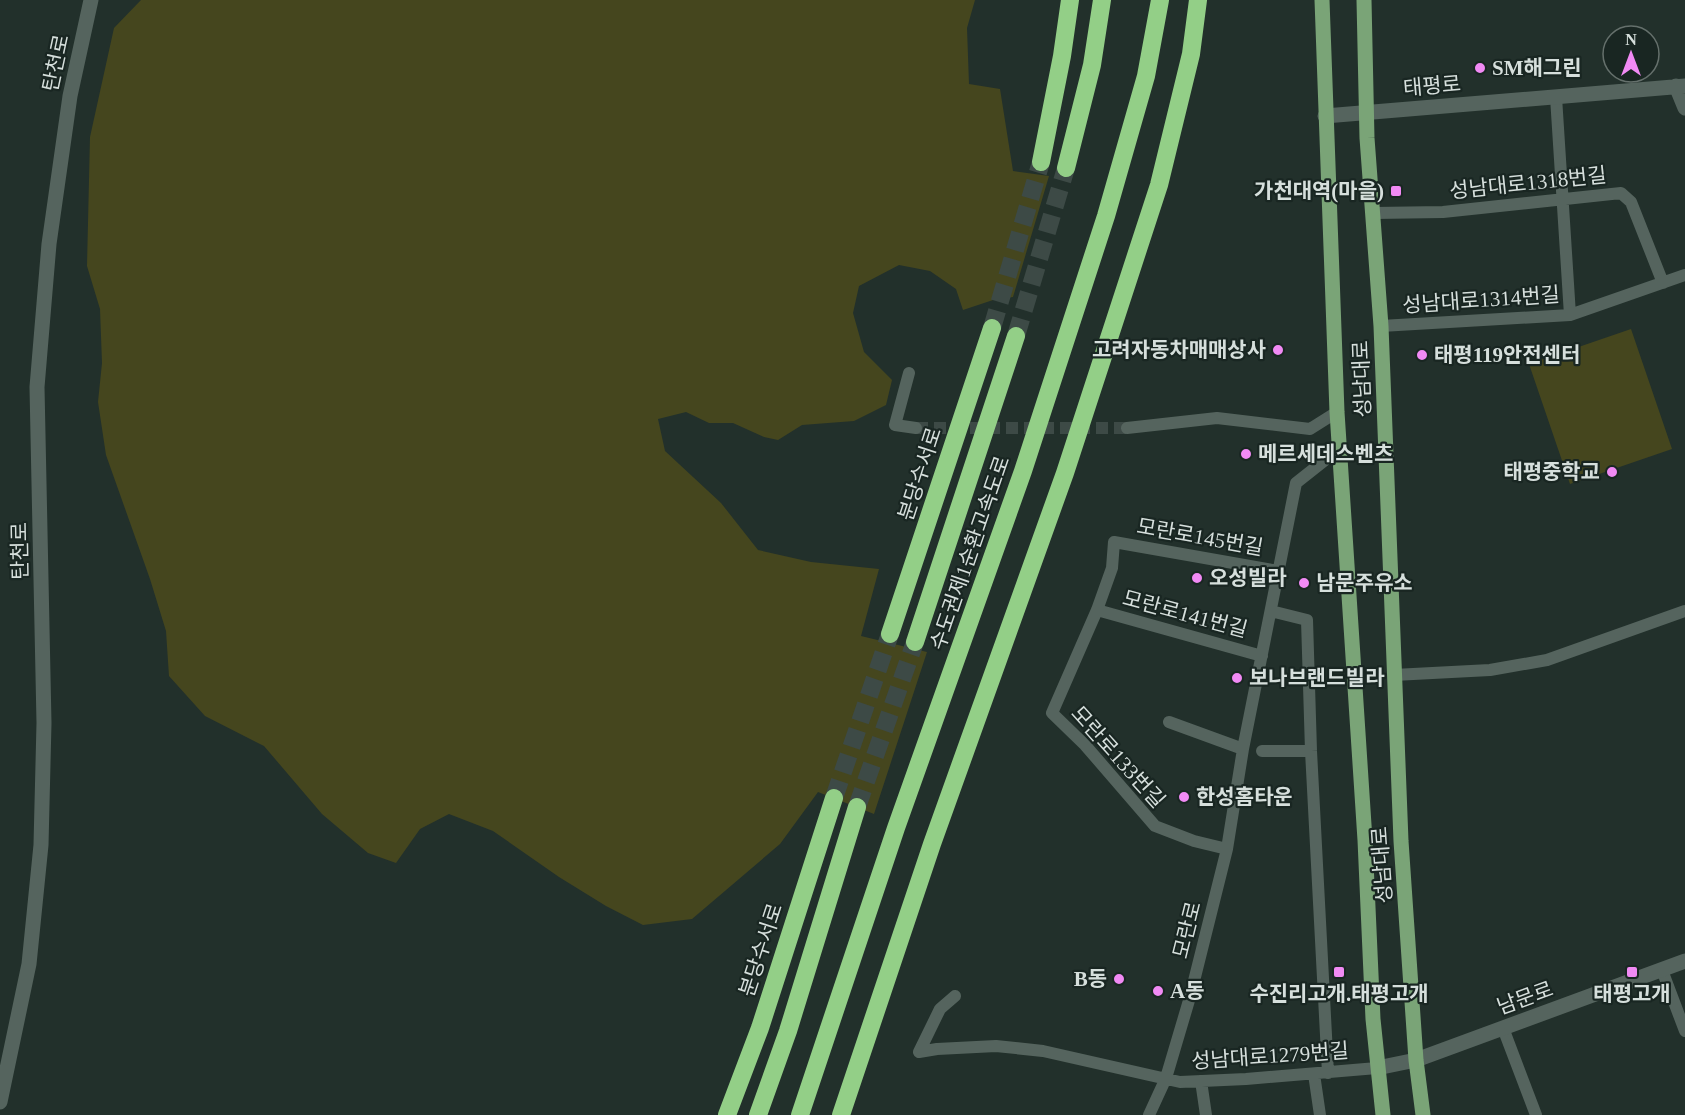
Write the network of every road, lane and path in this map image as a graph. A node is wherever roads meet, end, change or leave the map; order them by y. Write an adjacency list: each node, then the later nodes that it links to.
1 (91, 0): 55 (main road, 탄천로)
2 (1070, 0): 13 (highway)
3 (1102, 0): 14 (highway)
4 (1160, 0): 58 (highway, 수도권제1순환고속도로)
5 (1198, 0): 59 (highway)
6 (1322, 0): 12 (main road, 성남대로)
7 (1364, 0): 11 (main road, 성남대로)
8 (1681, 86): 9 (main road, 태평로); 10 (main road)
9 (1556, 97): 11 (main road, 태평로); 15 (street)
10 (1685, 108)
11 (1366, 113): 12 (main road, 태평로); 16 (main road, 성남대로)
12 (1325, 116): 24 (main road, 성남대로)
13 (1041, 162)
14 (1066, 168)
15 (1564, 200): 16 (street, 성남대로1318번길); 18 (street, 성남대로1318번길); 19 (street)
16 (1374, 213): 20 (main road, 성남대로)
17 (1685, 275): 18 (street, 성남대로1314번길)
18 (1663, 283): 19 (street, 성남대로1314번길)
19 (1570, 315): 20 (street, 성남대로1314번길)
20 (1382, 326): 36 (main road, 성남대로)
21 (992, 328): 33 (highway, 분당수서로)
22 (1016, 336): 34 (highway)
23 (909, 373): 25 (street)
24 (1337, 412): 26 (street); 27 (main road, 성남대로)
25 (916, 428)
26 (1127, 428)
27 (1339, 449): 29 (street, 모란로); 50 (main road, 성남대로)
28 (1114, 542): 29 (street, 모란로145번길); 30 (street, 모란로133번길)
29 (1278, 571): 31 (street, 모란로)
30 (1097, 610): 35 (street, 모란로141번길); 43 (street, 모란로133번길)
31 (1271, 611): 35 (street, 모란로); 40 (street)
32 (1685, 611): 36 (street)
33 (890, 634)
34 (915, 642)
35 (1262, 656): 38 (street, 모란로)
36 (1394, 675): 49 (main road, 성남대로)
37 (1169, 722): 38 (street)
38 (1243, 749): 43 (street, 모란로)
39 (1262, 751): 40 (street)
40 (1311, 751): 51 (street)
41 (834, 798): 56 (highway, 분당수서로)
42 (857, 807): 57 (highway)
43 (1227, 849): 53 (street, 모란로)
44 (1685, 961): 45 (main road, 남문로)
45 (1662, 970): 47 (main road, 남문로); 48 (street)
46 (955, 996): 53 (street, 성남대로1279번길)
47 (1503, 1028): 49 (main road, 남문로); 65 (street)
48 (1685, 1031)
49 (1416, 1060): 50 (main road, 남문로); 64 (main road, 성남대로)
50 (1377, 1068): 51 (street, 성남대로1279번길); 63 (main road, 성남대로)
51 (1328, 1072): 52 (street, 성남대로1279번길)
52 (1314, 1074): 54 (street, 성남대로1279번길); 62 (street)
53 (1166, 1078): 54 (street, 성남대로1279번길); 60 (street, 모란로)
54 (1201, 1081): 61 (street)
55 (0, 1102)
56 (727, 1115)
57 (758, 1115)
58 (800, 1115)
59 (842, 1115)
60 (1149, 1115)
61 (1206, 1115)
62 (1320, 1115)
63 (1383, 1115)
64 (1423, 1115)
65 (1536, 1115)

